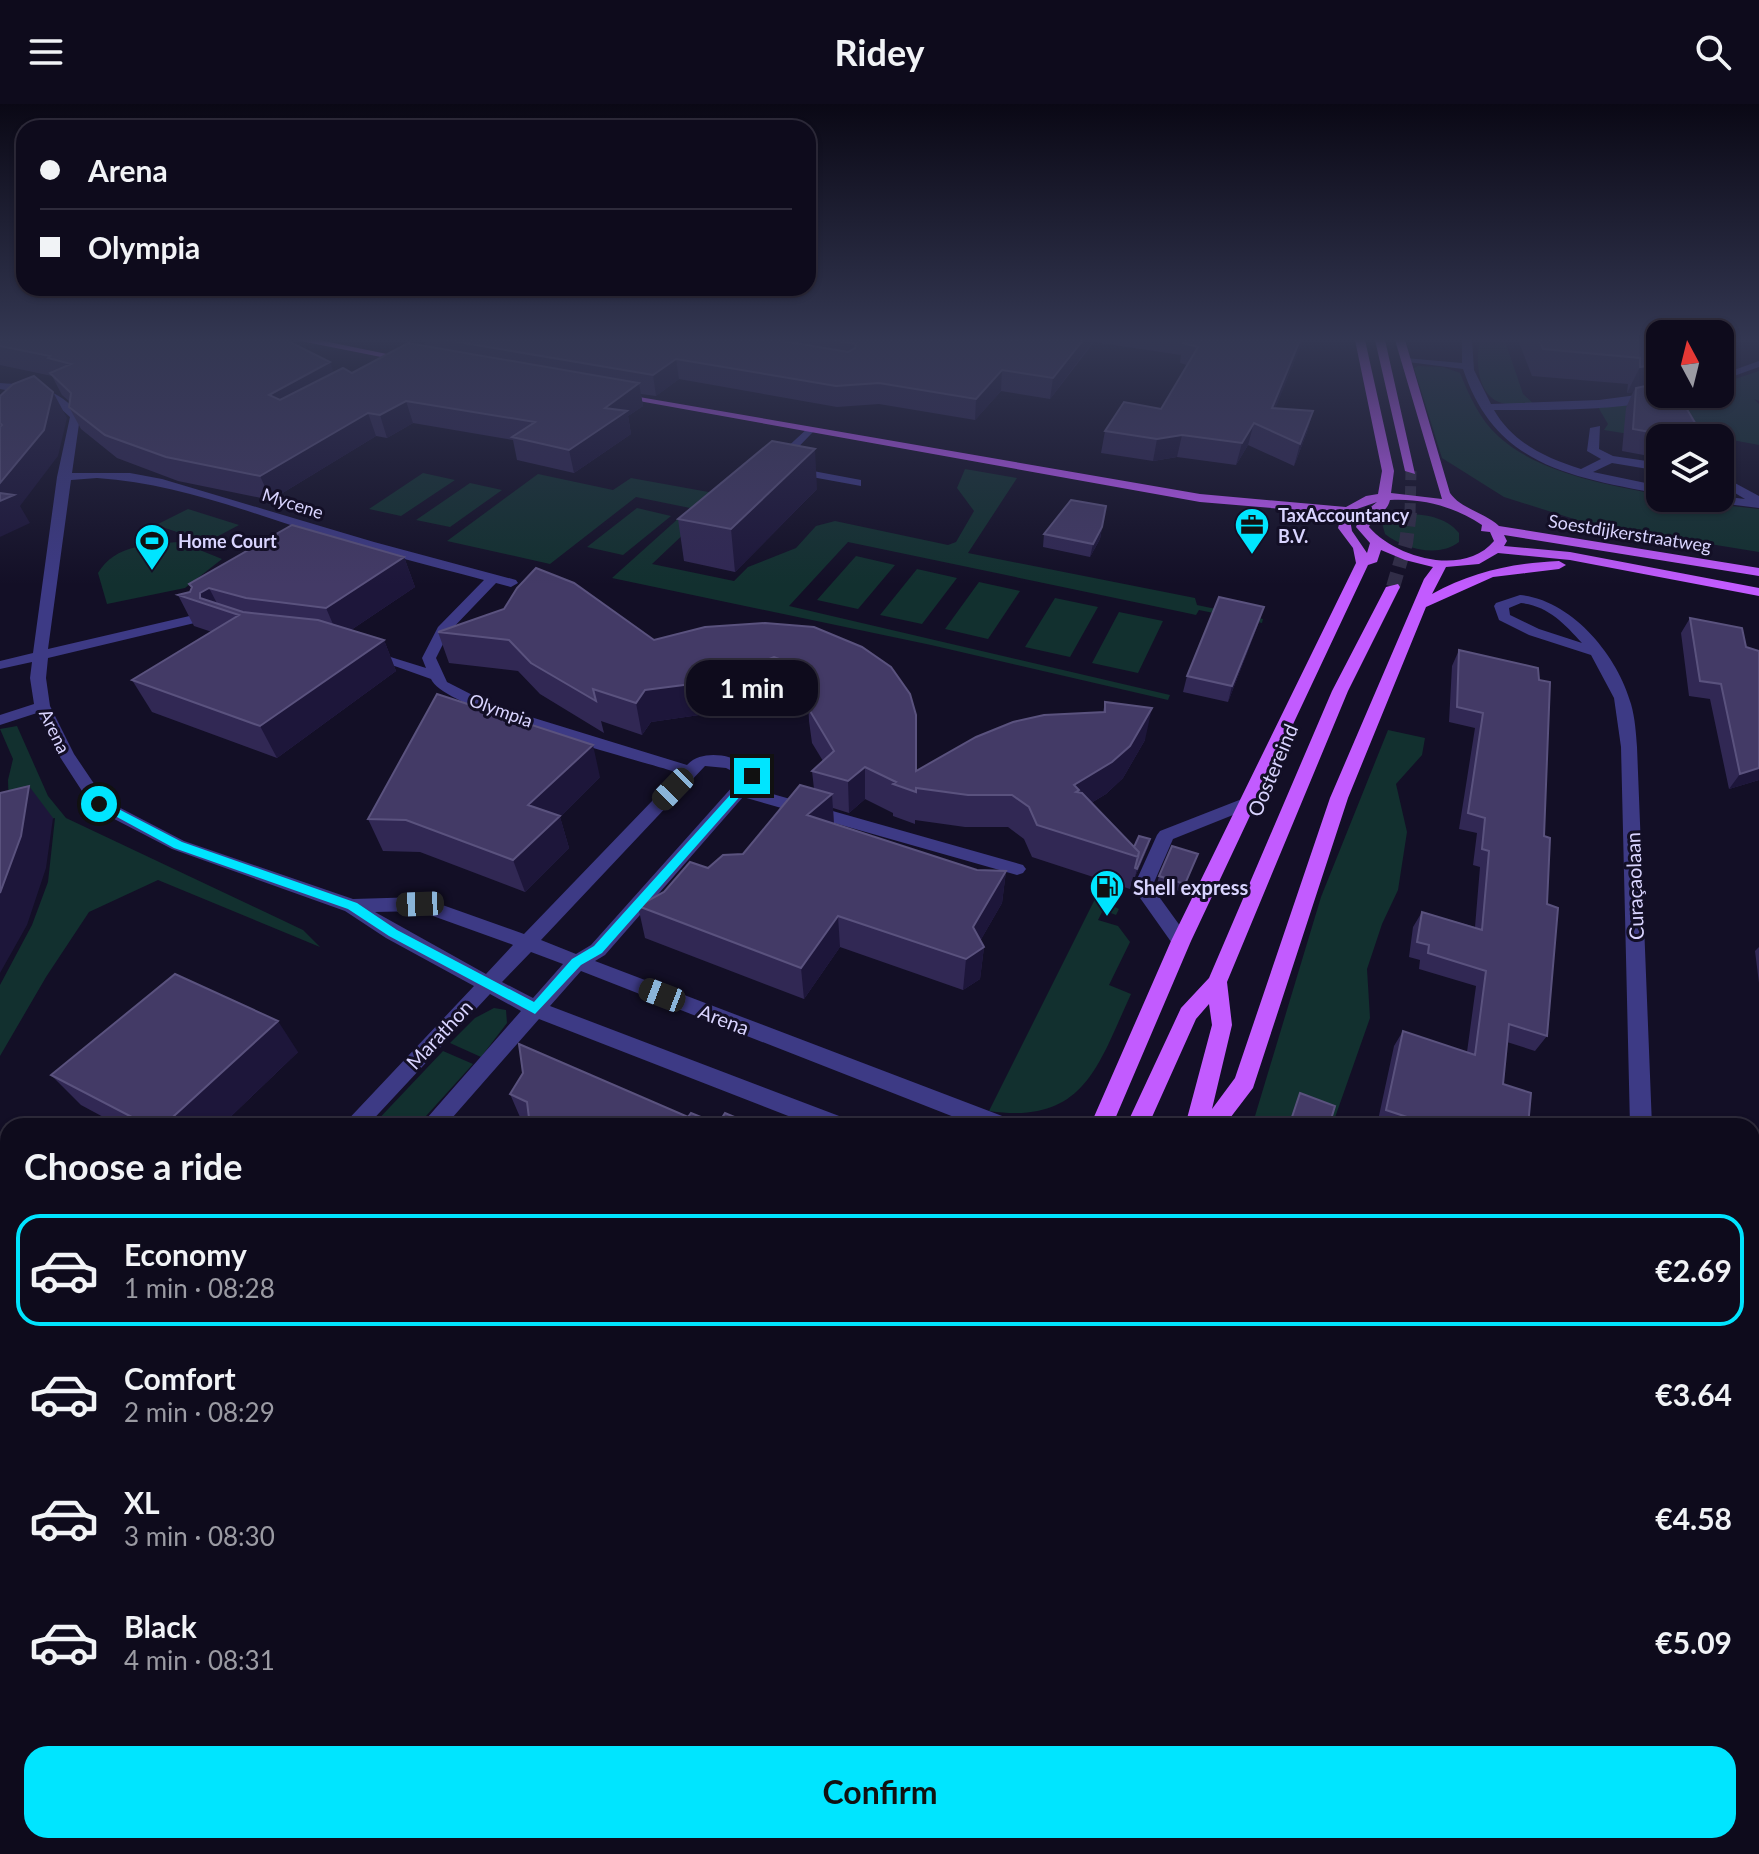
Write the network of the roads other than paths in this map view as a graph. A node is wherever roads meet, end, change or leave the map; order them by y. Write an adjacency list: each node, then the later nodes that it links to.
1 (74, 422): 13 (street, Arena)
2 (761, 422): 8 (main road)
3 (1377, 422): 18 (main road)
4 (1399, 422): 11 (main road)
5 (1423, 422): 21 (main road)
6 (1496, 422): 12 (street)
7 (1596, 428): 9 (street)
8 (809, 430): 14 (street); 19 (main road)
9 (1610, 459): 10 (street); 12 (street)
10 (1646, 465)
11 (1411, 471)
12 (1583, 473): 15 (street)
13 (63, 477): 32 (street, Mycene); 40 (street, Arena)
14 (857, 483)
15 (1646, 487)
16 (1734, 488): 20 (street)
17 (1734, 501): 20 (street)
18 (1383, 502): 21 (main road); 22 (main road); 24 (main road, Soestdijkerstraatweg); 25 (main road)
19 (1234, 503): 22 (main road); 23 (main road)
20 (1759, 503)
21 (1452, 505): 24 (main road)
22 (1348, 511): 23 (main road)
23 (1344, 527): 25 (main road)
24 (1495, 529): 27 (main road); 31 (main road, Soestdijkerstraatweg)
25 (1361, 538): 26 (main road); 28 (main road)
26 (1376, 544): 28 (main road); 29 (main road)
27 (1497, 549): 29 (main road); 30 (main road, Soestdijkerstraatweg)
28 (1363, 563): 47 (main road)
29 (1442, 563): 36 (main road)
30 (1610, 566): 35 (main road, Soestdijkerstraatweg); 36 (main road)
31 (1759, 572)
32 (494, 578): 33 (street, Mycene); 42 (street)
33 (511, 583)
34 (1393, 587): 54 (main road, Oostereind)
35 (1759, 592)
36 (1423, 604): 63 (main road)
37 (198, 618): 40 (street)
38 (349, 649): 42 (street, Olympia)
39 (1599, 653): 39 (street, Curaçaolaan); 64 (street, Curaçaolaan)
40 (40, 656): 41 (street); 43 (street, Arena)
41 (3, 664)
42 (437, 676): 45 (street, Olympia)
43 (42, 706): 44 (street); 49 (street, Arena)
44 (0, 720)
45 (690, 771): 46 (street); 51 (street)
46 (740, 790): 48 (street); 52 (street)
47 (1247, 803): 50 (main road); 50 (street, Oostereind)
48 (1017, 869)
49 (352, 906): 51 (street, Arena); 53 (street, Arena)
50 (1181, 941): 60 (main road)
51 (525, 942): 52 (street, Arena); 53 (street, Marathon)
52 (577, 962): 55 (street); 59 (street, Arena)
53 (488, 981): 55 (street, Arena); 56 (street, Marathon)
54 (1217, 982): 61 (main road, Oostereind); 62 (main road, Oostereind)
55 (535, 1009): 57 (street); 58 (street, Arena)
56 (360, 1118)
57 (438, 1118)
58 (818, 1118)
59 (981, 1118)
60 (1104, 1118)
61 (1141, 1118)
62 (1198, 1118)
63 (1217, 1118)
64 (1641, 1118)

